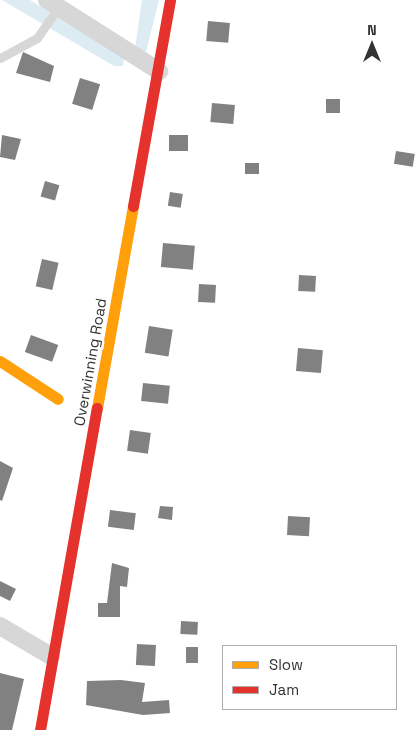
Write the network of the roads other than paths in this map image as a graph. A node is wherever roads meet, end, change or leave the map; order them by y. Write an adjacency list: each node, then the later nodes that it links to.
1 (170, 0): 4 (street, Overwinning Road)
2 (54, 7): 3 (lane); 4 (street)
3 (0, 58)
4 (159, 71): 8 (street, Overwinning Road)
5 (0, 361): 6 (street)
6 (58, 399)
7 (0, 626): 8 (street)
8 (51, 656): 9 (street, Overwinning Road)
9 (40, 730)

